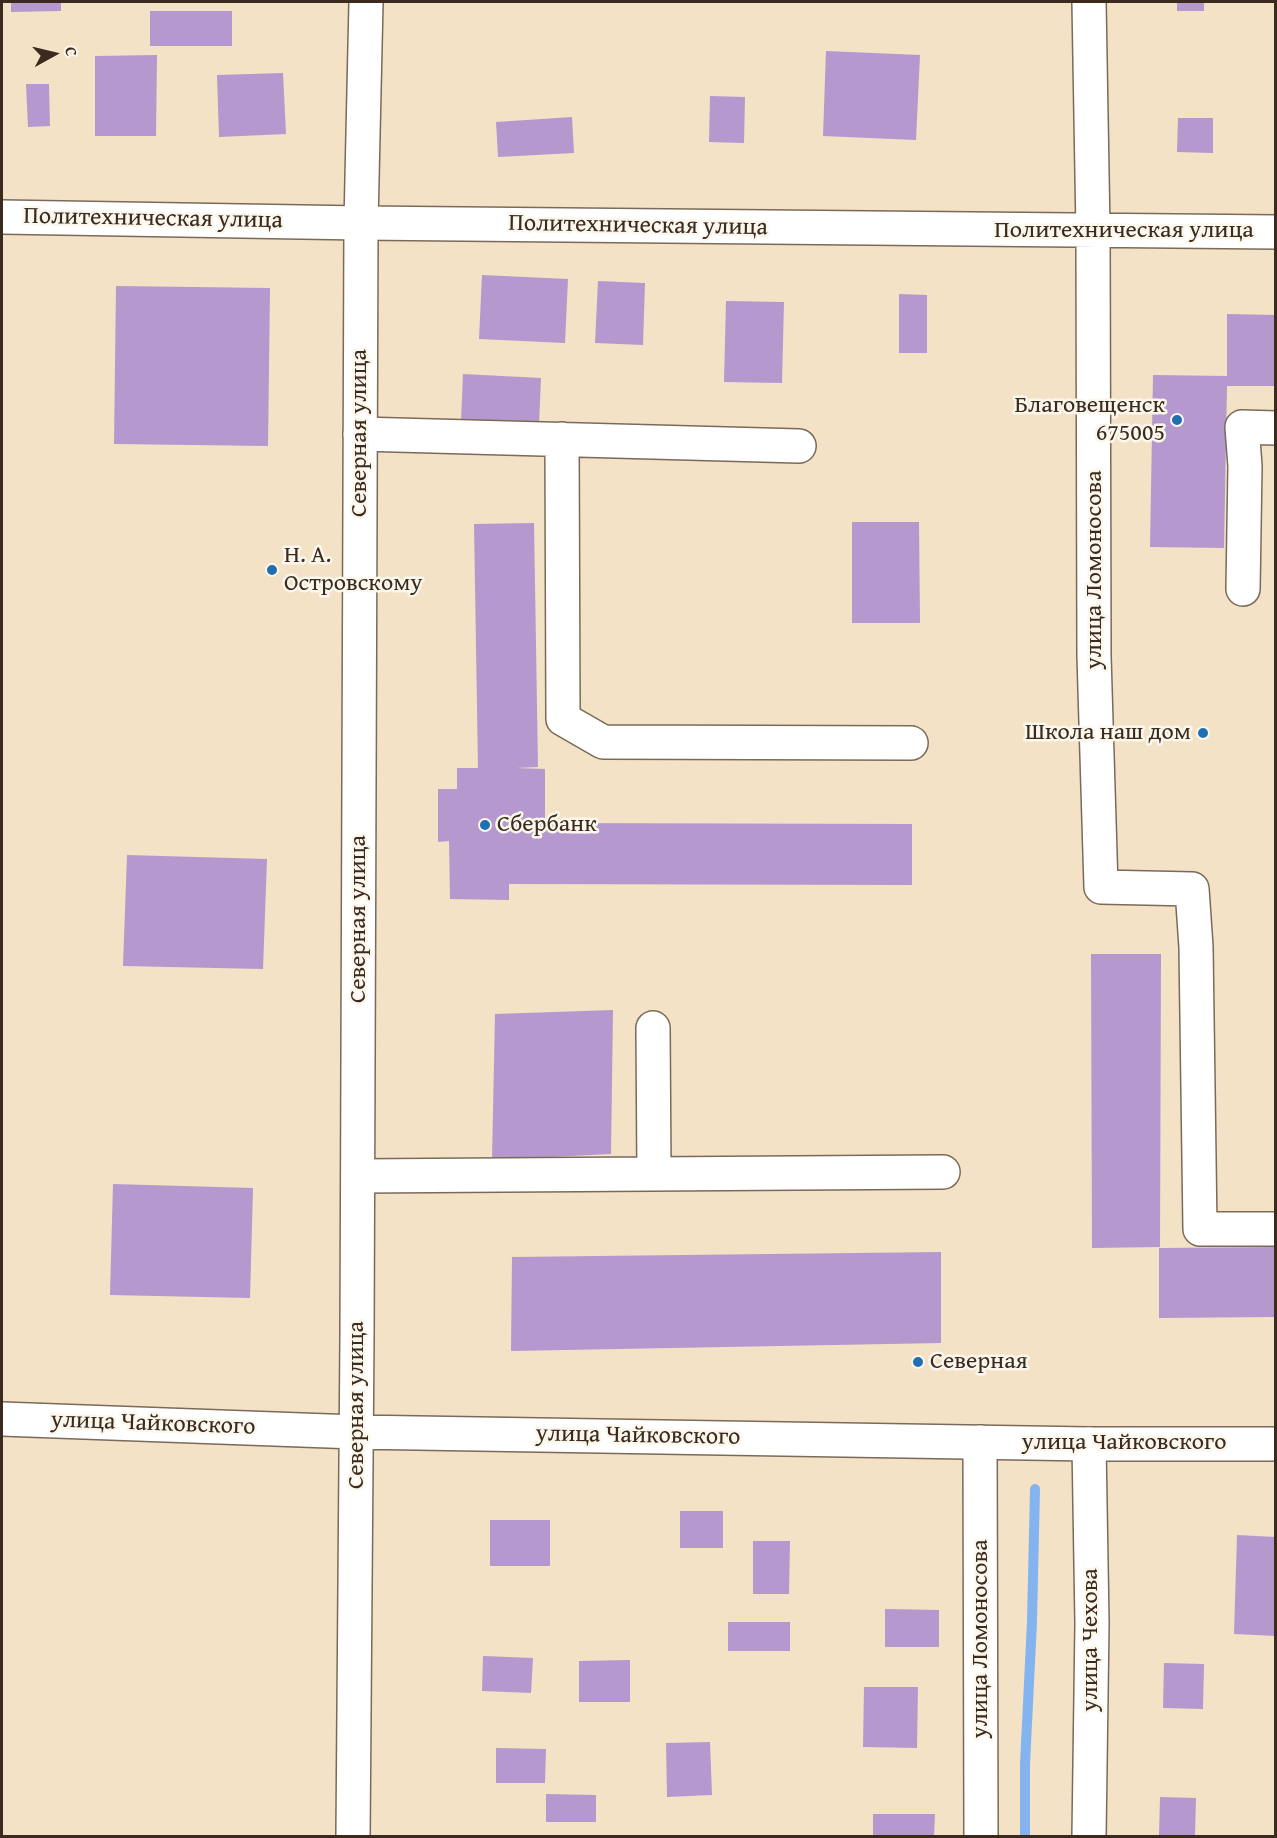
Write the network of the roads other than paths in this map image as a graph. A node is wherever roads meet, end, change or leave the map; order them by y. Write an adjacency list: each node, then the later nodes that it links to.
1 (366, 2): 4 (main road, Северная улица)
2 (1089, 2): 5 (main road, улица Ломоносова)
3 (2, 217): 4 (main road, Политехническая улица)
4 (361, 223): 5 (main road, Политехническая улица); 8 (main road, Северная улица)
5 (1093, 231): 6 (main road, Политехническая улица); 17 (main road, улица Ломоносова)
6 (1275, 232)
7 (1275, 428): 11 (main road)
8 (360, 434): 9 (main road); 16 (main road, Северная улица)
9 (562, 439): 10 (main road); 12 (main road)
10 (799, 446)
11 (1243, 589)
12 (911, 743)
13 (653, 1028): 15 (main road)
14 (943, 1172): 15 (main road)
15 (654, 1174): 16 (main road)
16 (358, 1176): 19 (main road, Северная улица)
17 (1275, 1228)
18 (2, 1419): 19 (main road, улица Чайковского)
19 (356, 1432): 20 (main road, улица Чайковского); 23 (main road, Северная улица)
20 (980, 1442): 21 (main road, улица Чайковского); 24 (main road, улица Ломоносова)
21 (1089, 1444): 22 (main road, улица Чайковского); 25 (main road, улица Чехова)
22 (1275, 1444)
23 (353, 1836)
24 (981, 1836)
25 (1089, 1836)

